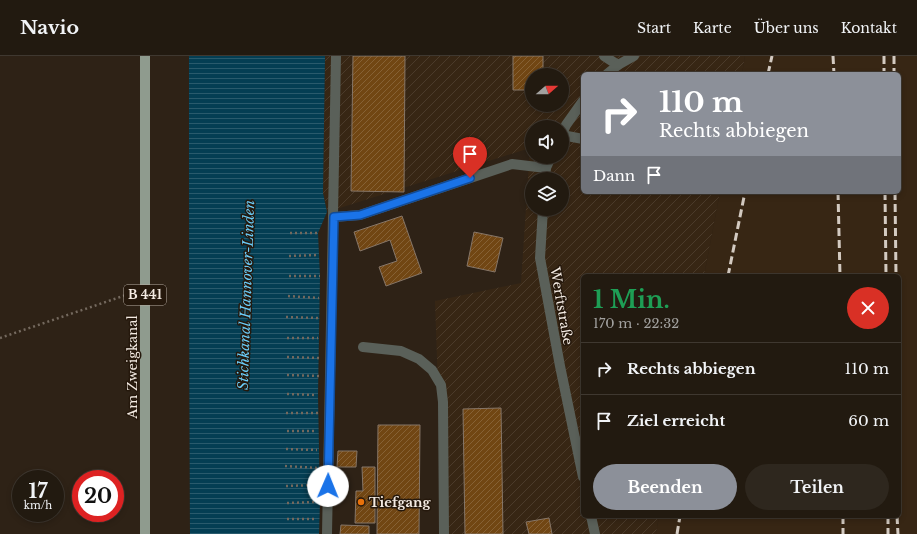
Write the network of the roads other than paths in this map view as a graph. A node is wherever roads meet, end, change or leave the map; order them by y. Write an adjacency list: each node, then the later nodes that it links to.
1 (145, 56): 19 (main road, Am Zweigkanal / B 441)
2 (336, 56): 15 (street)
3 (604, 56): 5 (street)
4 (634, 56): 5 (street)
5 (618, 65): 6 (street)
6 (609, 72)
7 (581, 104): 8 (street)
8 (569, 121)
9 (569, 136): 10 (street)
10 (581, 139)
11 (548, 164): 12 (street)
12 (546, 168): 13 (street); 15 (street)
13 (546, 172)
14 (543, 216): 17 (street, Werftstraße)
15 (334, 217): 20 (street)
16 (363, 346): 21 (street)
17 (581, 467)
18 (591, 518): 22 (street)
19 (145, 534)
20 (327, 534)
21 (444, 534)
22 (595, 534)

